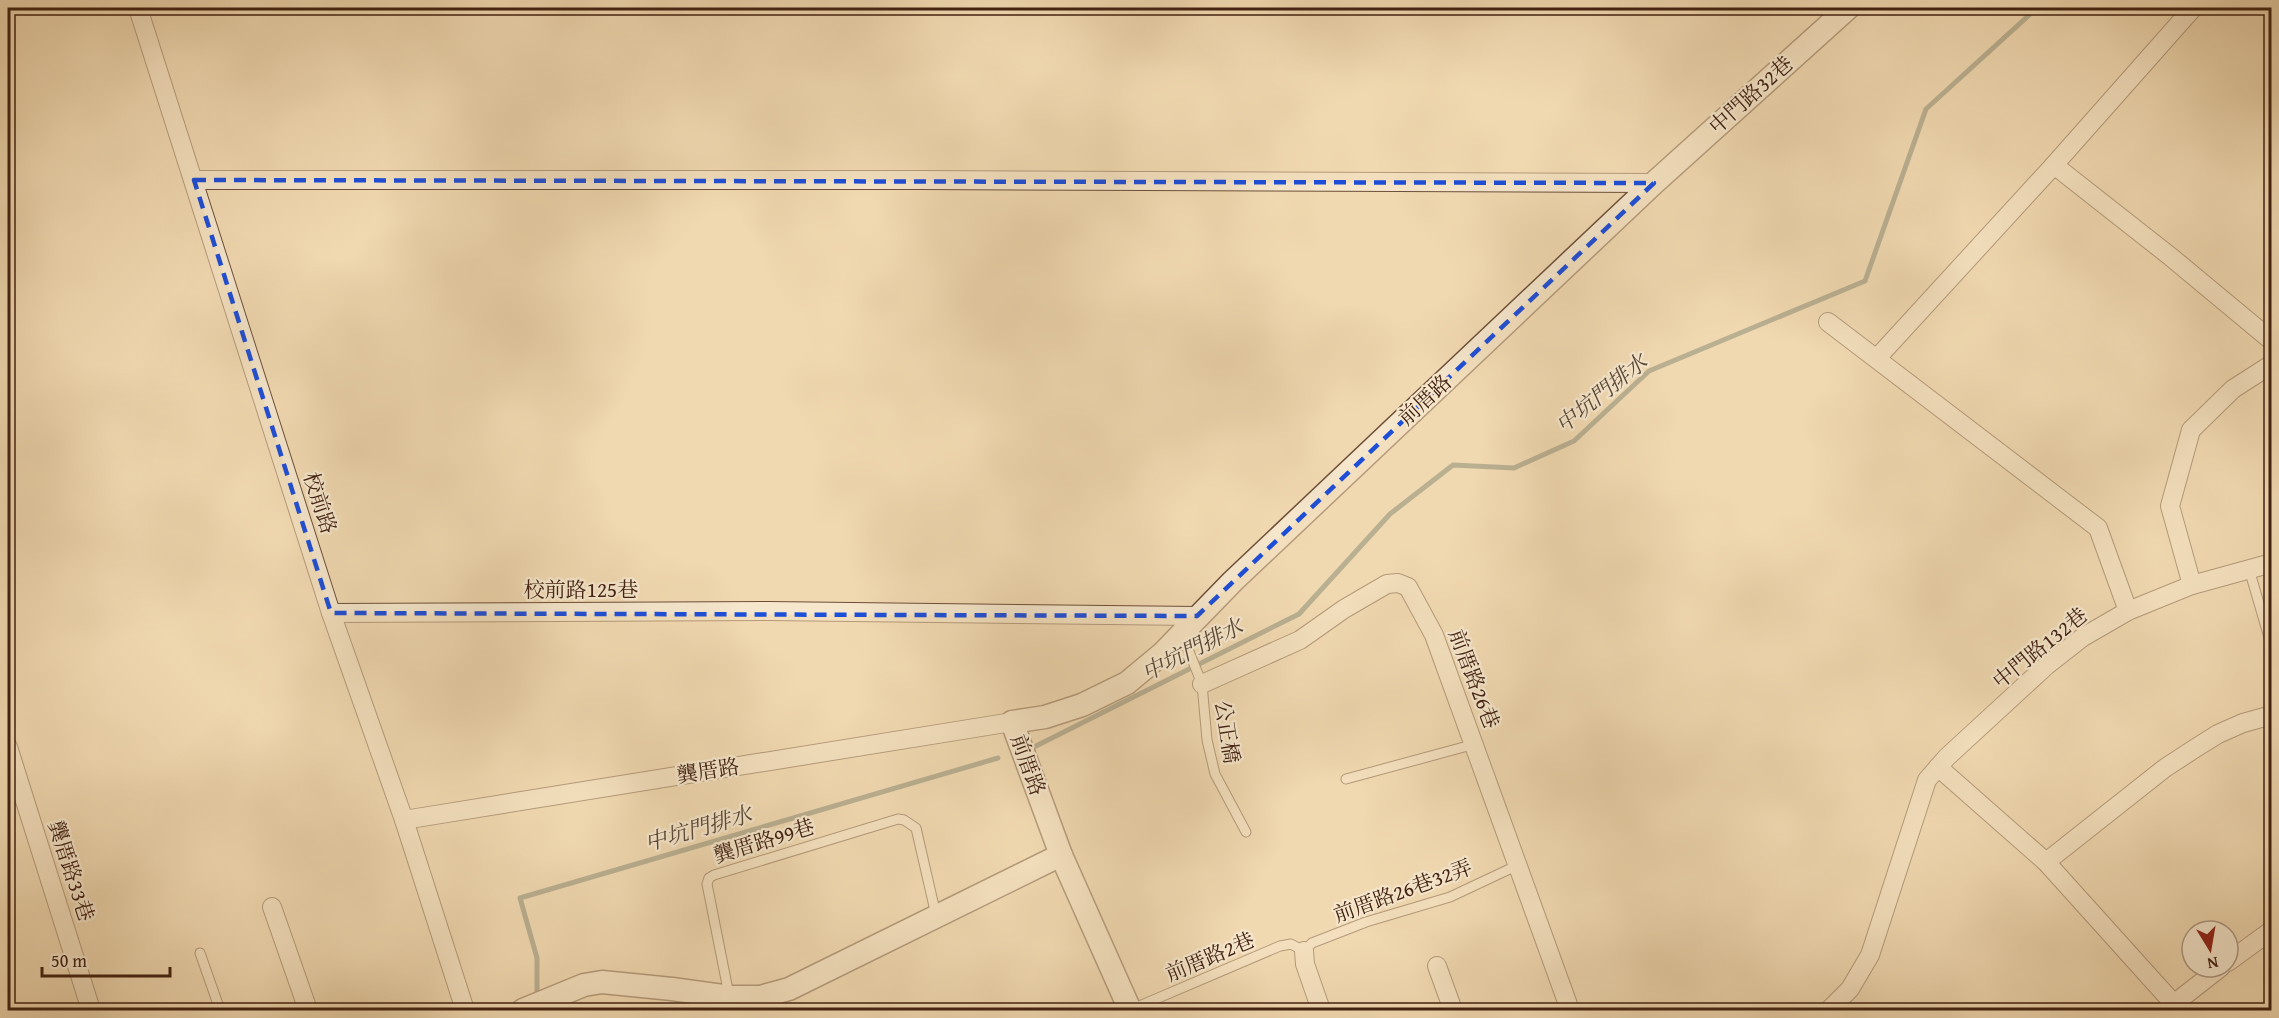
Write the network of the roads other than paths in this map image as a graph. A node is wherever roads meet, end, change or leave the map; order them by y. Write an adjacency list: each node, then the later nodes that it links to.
1 (138, 8): 5 (street, 校前路)
2 (1848, 8): 6 (street, 中門路32巷)
3 (2193, 8): 4 (street)
4 (2054, 165): 8 (street); 9 (street)
5 (194, 180): 6 (street); 15 (street, 校前路)
6 (1654, 183): 16 (street, 前厝路)
7 (1828, 322): 9 (street)
8 (2271, 341)
9 (1877, 358): 14 (street)
10 (2271, 364): 13 (street)
11 (2271, 563): 12 (street, 中門路132巷)
12 (2249, 569): 13 (street, 中門路132巷); 18 (lane)
13 (2192, 585): 14 (street, 中門路132巷)
14 (2128, 611): 24 (street, 中門路132巷)
15 (332, 613): 16 (street, 校前路125巷); 26 (street, 校前路)
16 (1197, 616): 17 (street, 前厝路)
17 (1182, 633): 19 (lane, 公正橋); 21 (street, 前厝路)
18 (2271, 648)
19 (1200, 679): 22 (street, 前厝路26巷); 27 (lane, 公正橋)
20 (2271, 715): 29 (street)
21 (1011, 722): 26 (street, 龔厝路); 28 (street, 前厝路)
22 (1475, 744): 25 (lane); 30 (street, 前厝路26巷)
23 (8, 747): 44 (street, 龔厝路33巷)
24 (1938, 767): 29 (street); 51 (street, 中門路132巷)
25 (1346, 779)
26 (404, 820): 47 (street, 校前路)
27 (1246, 832)
28 (1061, 855): 32 (street); 43 (street, 前厝路)
29 (2046, 861): 42 (street)
30 (1516, 866): 34 (lane, 前厝路26巷32弄); 50 (street, 前厝路26巷)
31 (272, 907): 46 (street)
32 (936, 916): 39 (lane, 龔厝路99巷); 40 (street)
33 (2271, 930): 36 (street)
34 (1304, 951): 43 (lane, 前厝路2巷); 48 (street)
35 (200, 953): 45 (lane)
36 (2240, 953)
37 (1437, 966): 49 (street)
38 (2206, 979): 42 (street)
39 (718, 998): 40 (street); 41 (street)
40 (776, 1002)
41 (536, 1005)
42 (2169, 1008)
43 (1130, 1010)
44 (91, 1011)
45 (220, 1011)
46 (308, 1011)
47 (465, 1011)
48 (1321, 1011)
49 (1454, 1011)
50 (1570, 1011)
51 (1829, 1011)

